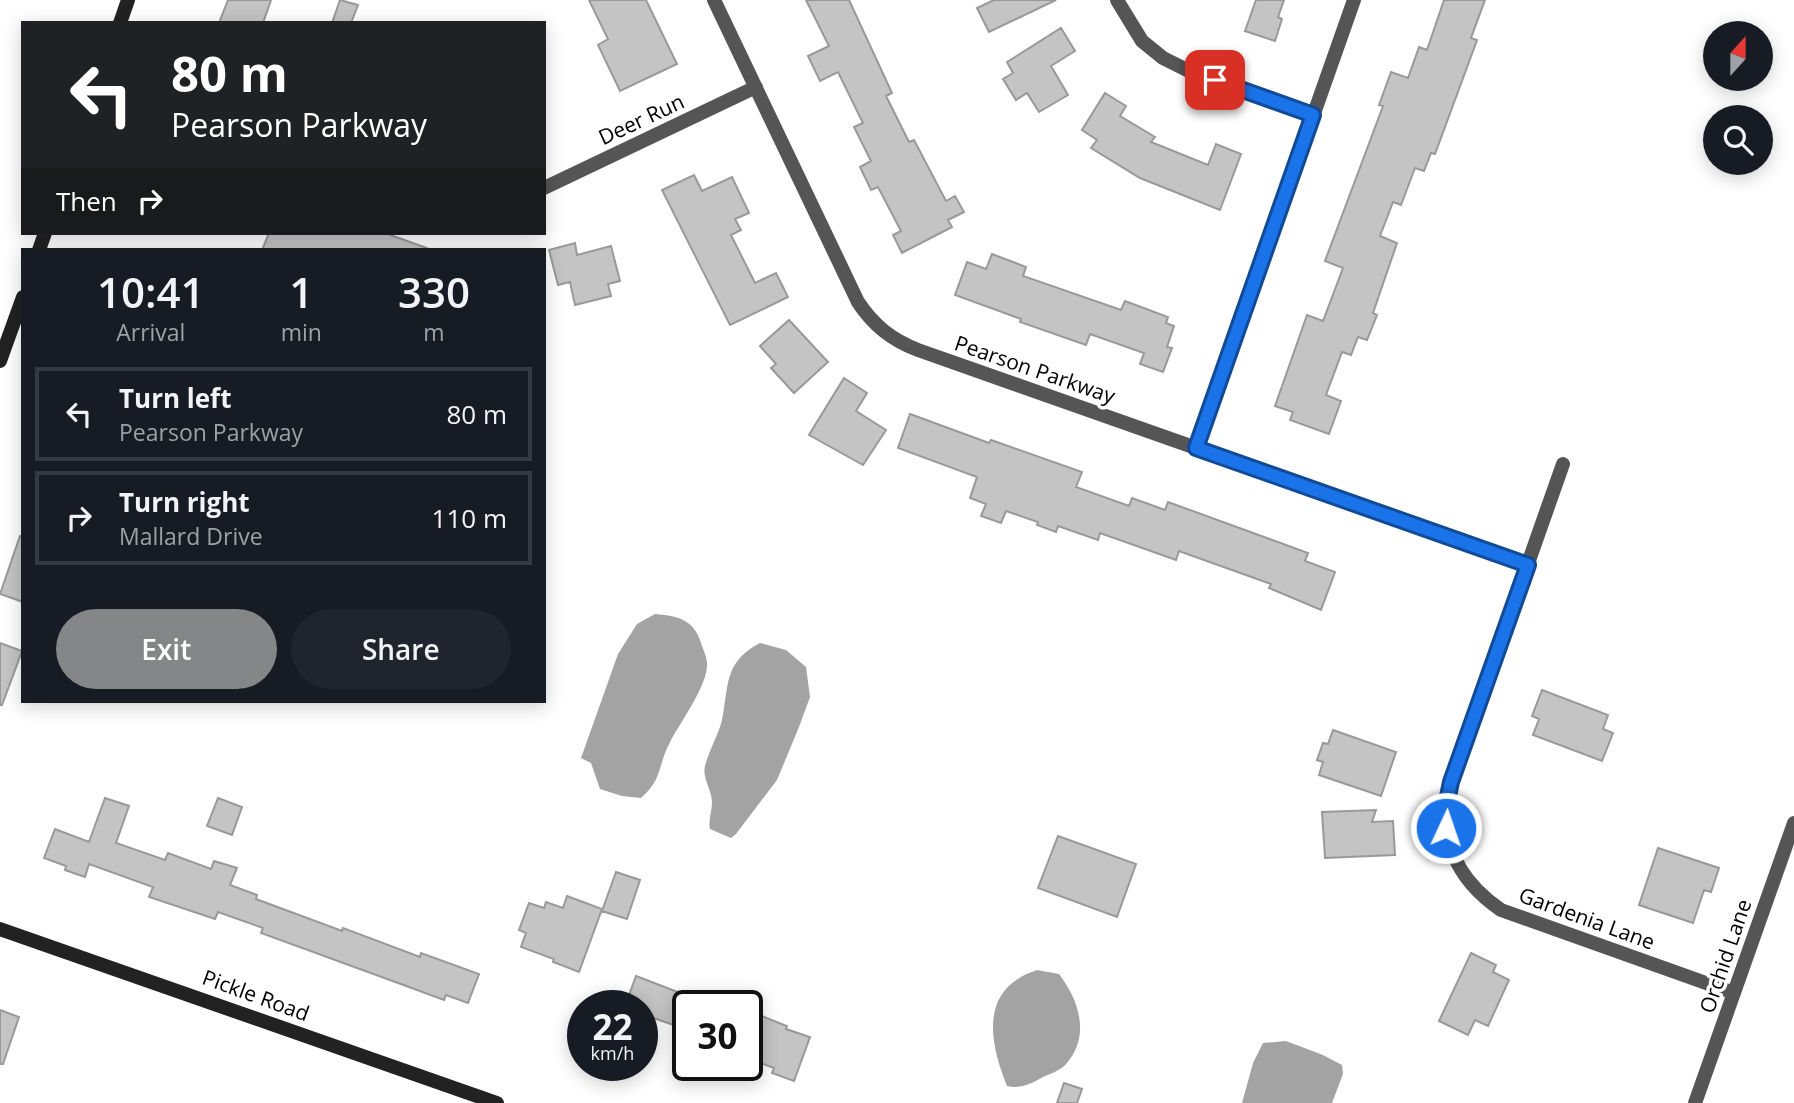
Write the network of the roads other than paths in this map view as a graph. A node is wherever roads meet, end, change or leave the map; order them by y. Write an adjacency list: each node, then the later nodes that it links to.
1 (128, 0): 5 (street)
2 (714, 0): 6 (street, Pearson Parkway)
3 (1117, 0): 7 (street)
4 (1354, 0): 7 (street)
5 (121, 21)
6 (756, 87): 8 (street, Deer Run); 11 (street, Pearson Parkway)
7 (1313, 115): 11 (street)
8 (546, 187)
9 (21, 303): 10 (street)
10 (0, 361)
11 (1196, 448): 13 (street, Pearson Parkway)
12 (1563, 464): 13 (street)
13 (1528, 565): 16 (street, Gardenia Lane)
14 (1794, 823): 16 (street, Orchid Lane)
15 (0, 929): 17 (street, Pickle Road)
16 (1734, 993): 18 (street, Orchid Lane)
17 (496, 1103)
18 (1695, 1103)

